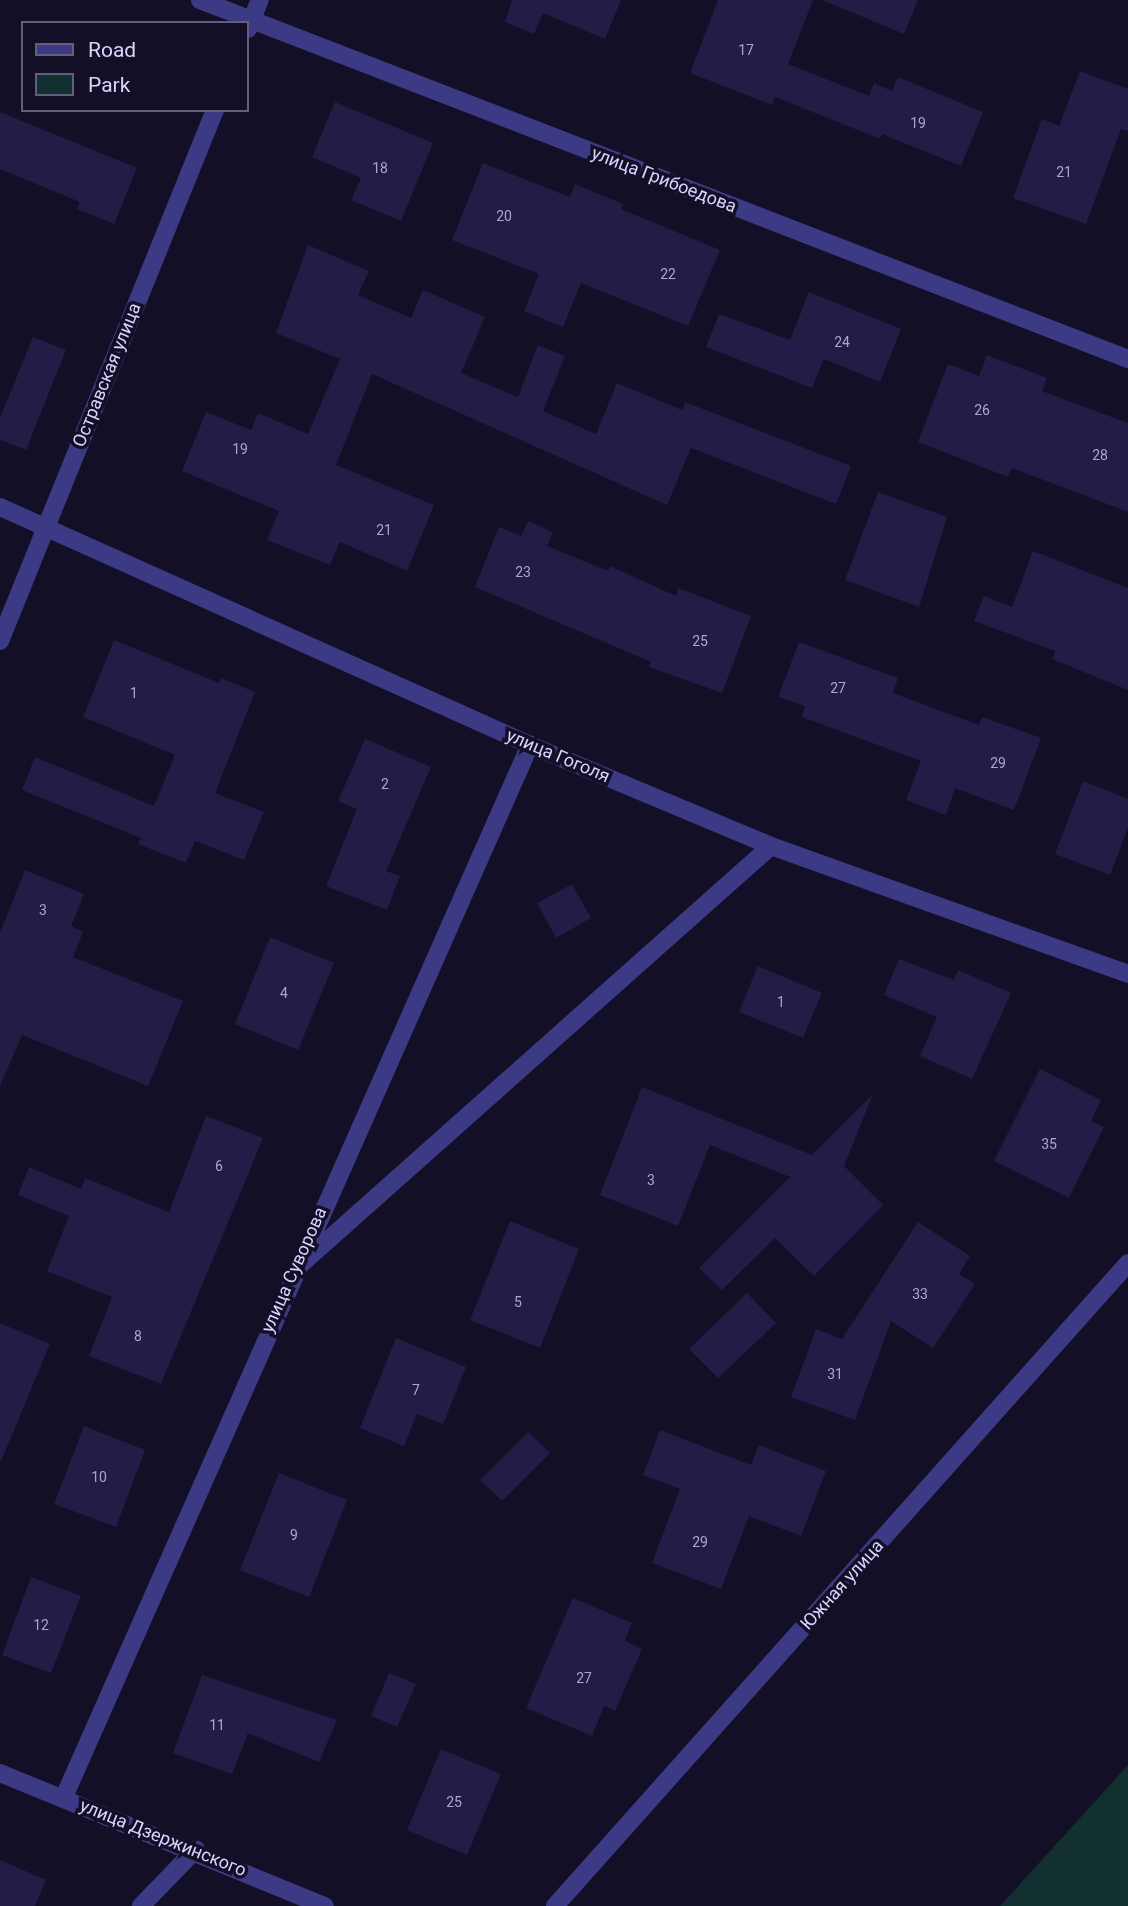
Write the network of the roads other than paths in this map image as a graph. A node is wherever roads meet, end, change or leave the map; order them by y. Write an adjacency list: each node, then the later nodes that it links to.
1 (200, 0): 3 (street, улица Грибоедова)
2 (260, 0): 4 (street)
3 (240, 21)
4 (249, 26): 6 (street, улица Грибоедова)
5 (214, 112): 8 (street, Остравская улица)
6 (1128, 359)
7 (0, 507): 8 (street, улица Гоголя)
8 (46, 525): 9 (street, Остравская улица); 10 (street, улица Гоголя)
9 (0, 641)
10 (530, 745): 11 (street, улица Гоголя); 14 (street, улица Суворова)
11 (771, 846): 12 (street, улица Гоголя); 14 (street)
12 (1128, 974)
13 (1128, 1263): 20 (street, Южная улица)
14 (294, 1270): 16 (street, улица Суворова)
15 (0, 1773): 16 (street, улица Дзержинского)
16 (64, 1797): 17 (street, улица Дзержинского)
17 (196, 1849): 18 (street); 19 (street, улица Дзержинского)
18 (141, 1906)
19 (325, 1906)
20 (555, 1906)

